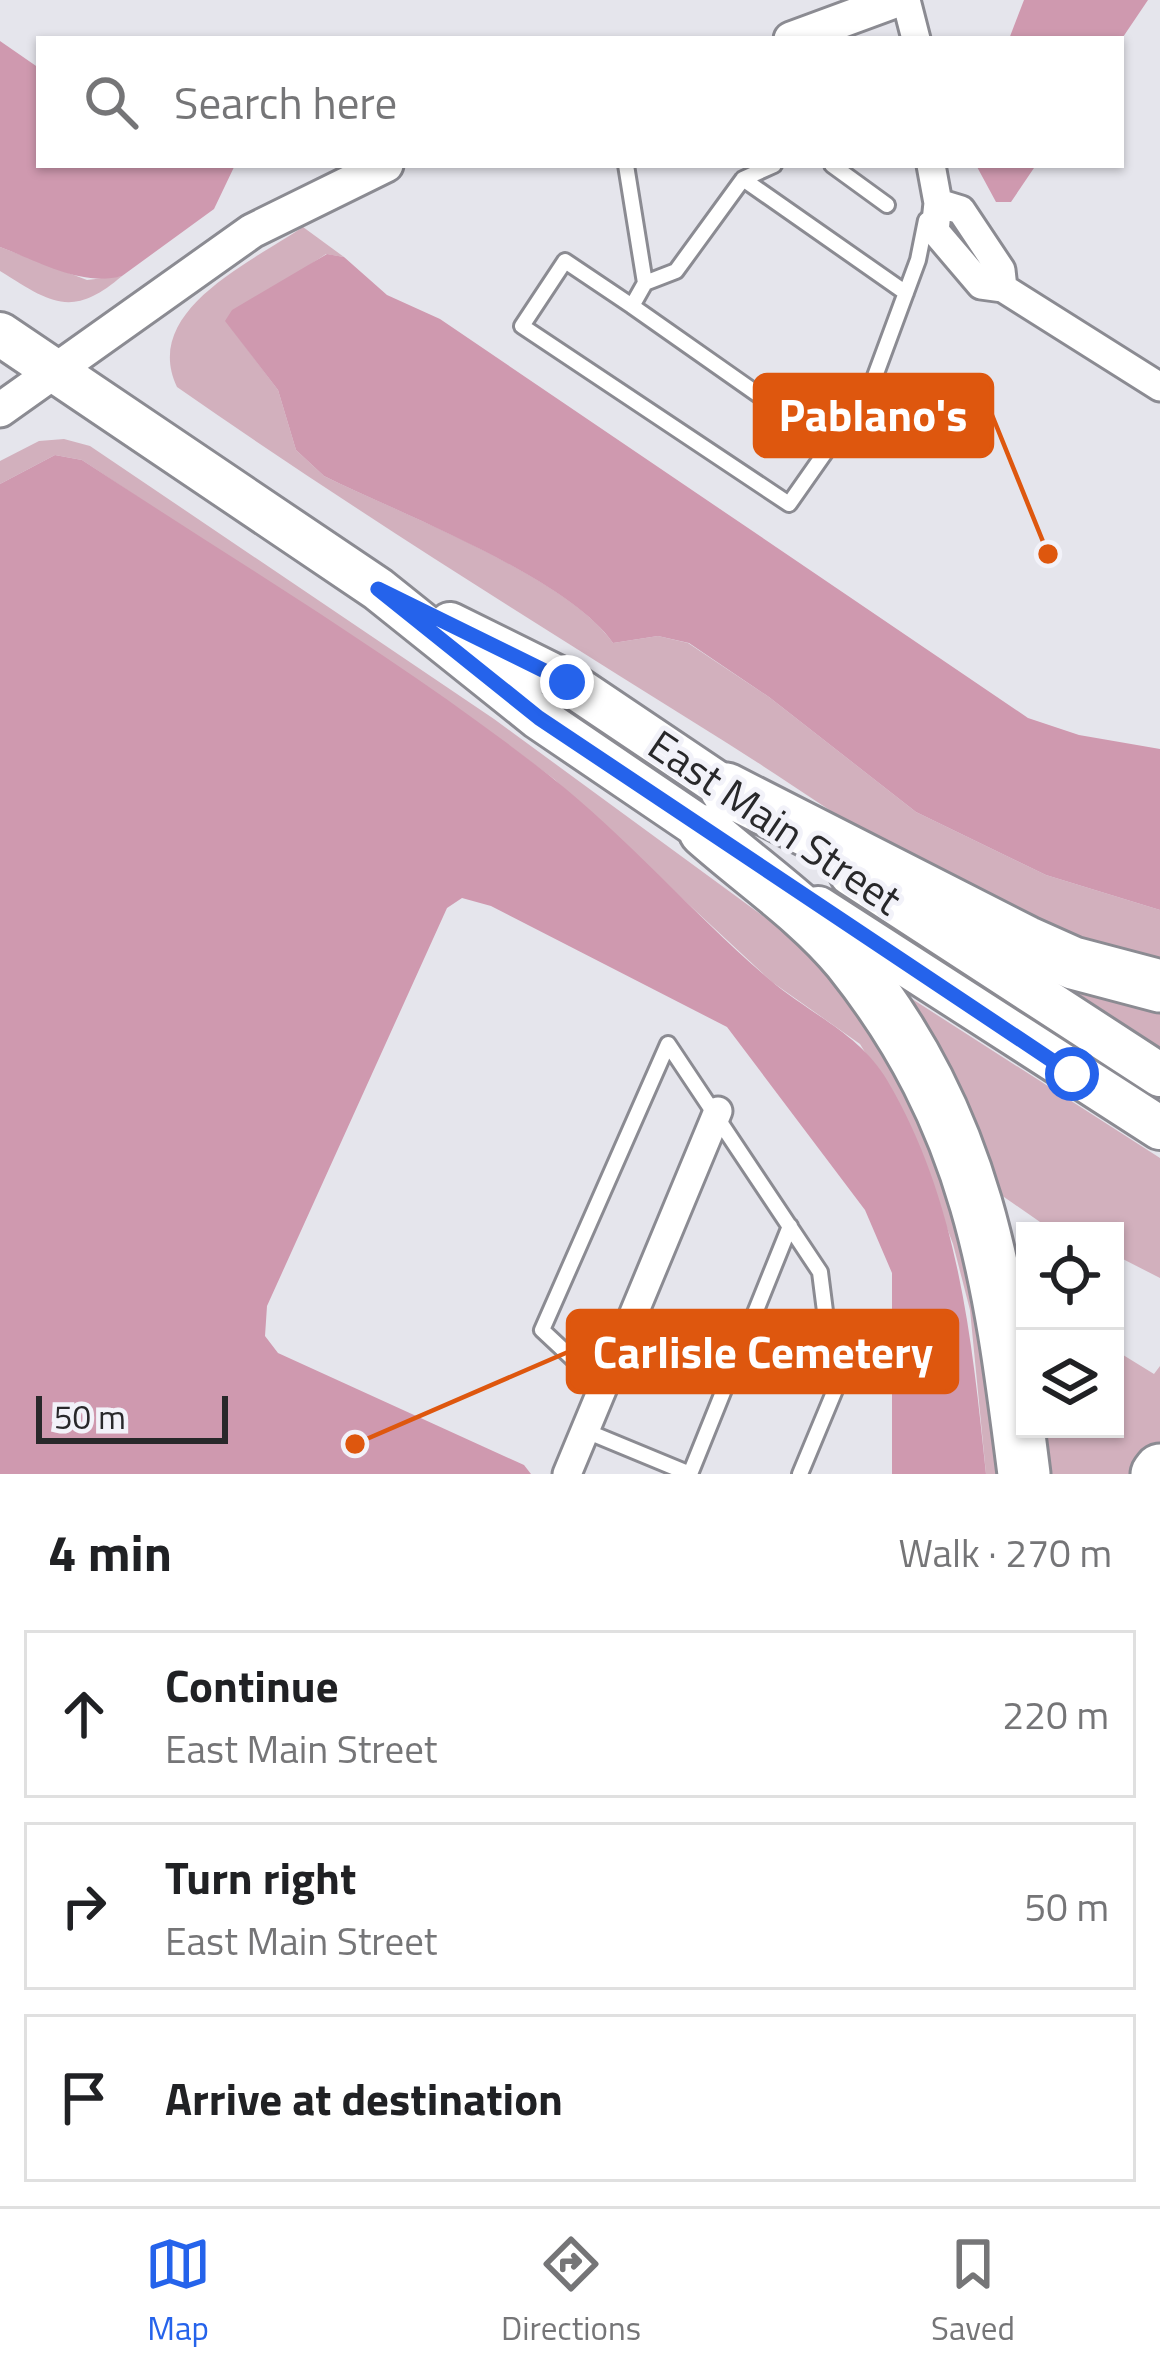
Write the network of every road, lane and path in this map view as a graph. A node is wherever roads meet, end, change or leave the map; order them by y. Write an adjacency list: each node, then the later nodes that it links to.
1 (902, 0): 2 (street); 3 (street)
2 (800, 36)
3 (915, 36)
4 (380, 168): 15 (street)
5 (626, 168): 11 (lane)
6 (767, 168): 8 (lane)
7 (836, 168): 10 (lane)
8 (743, 179): 11 (lane); 12 (lane)
9 (934, 184): 12 (lane); 16 (street)
10 (887, 205)
11 (645, 283): 13 (lane)
12 (906, 293): 18 (lane)
13 (632, 306): 18 (lane); 18 (lane)
14 (0, 334): 15 (main road, East Main Street)
15 (55, 371): 17 (street); 19 (main road, East Main Street)
16 (1160, 387)
17 (0, 410)
18 (830, 445)
19 (716, 810): 20 (highway); 21 (main road, East Main Street); 23 (main road, East Main Street); 30 (highway)
20 (1160, 986)
21 (1160, 1075)
22 (718, 1111): 24 (lane); 25 (street); 25 (lane)
23 (1160, 1128)
24 (790, 1226): 28 (lane); 29 (lane)
25 (604, 1388): 26 (street)
26 (586, 1431): 27 (street); 28 (lane)
27 (567, 1474)
28 (690, 1474)
29 (800, 1474)
30 (1024, 1474)

